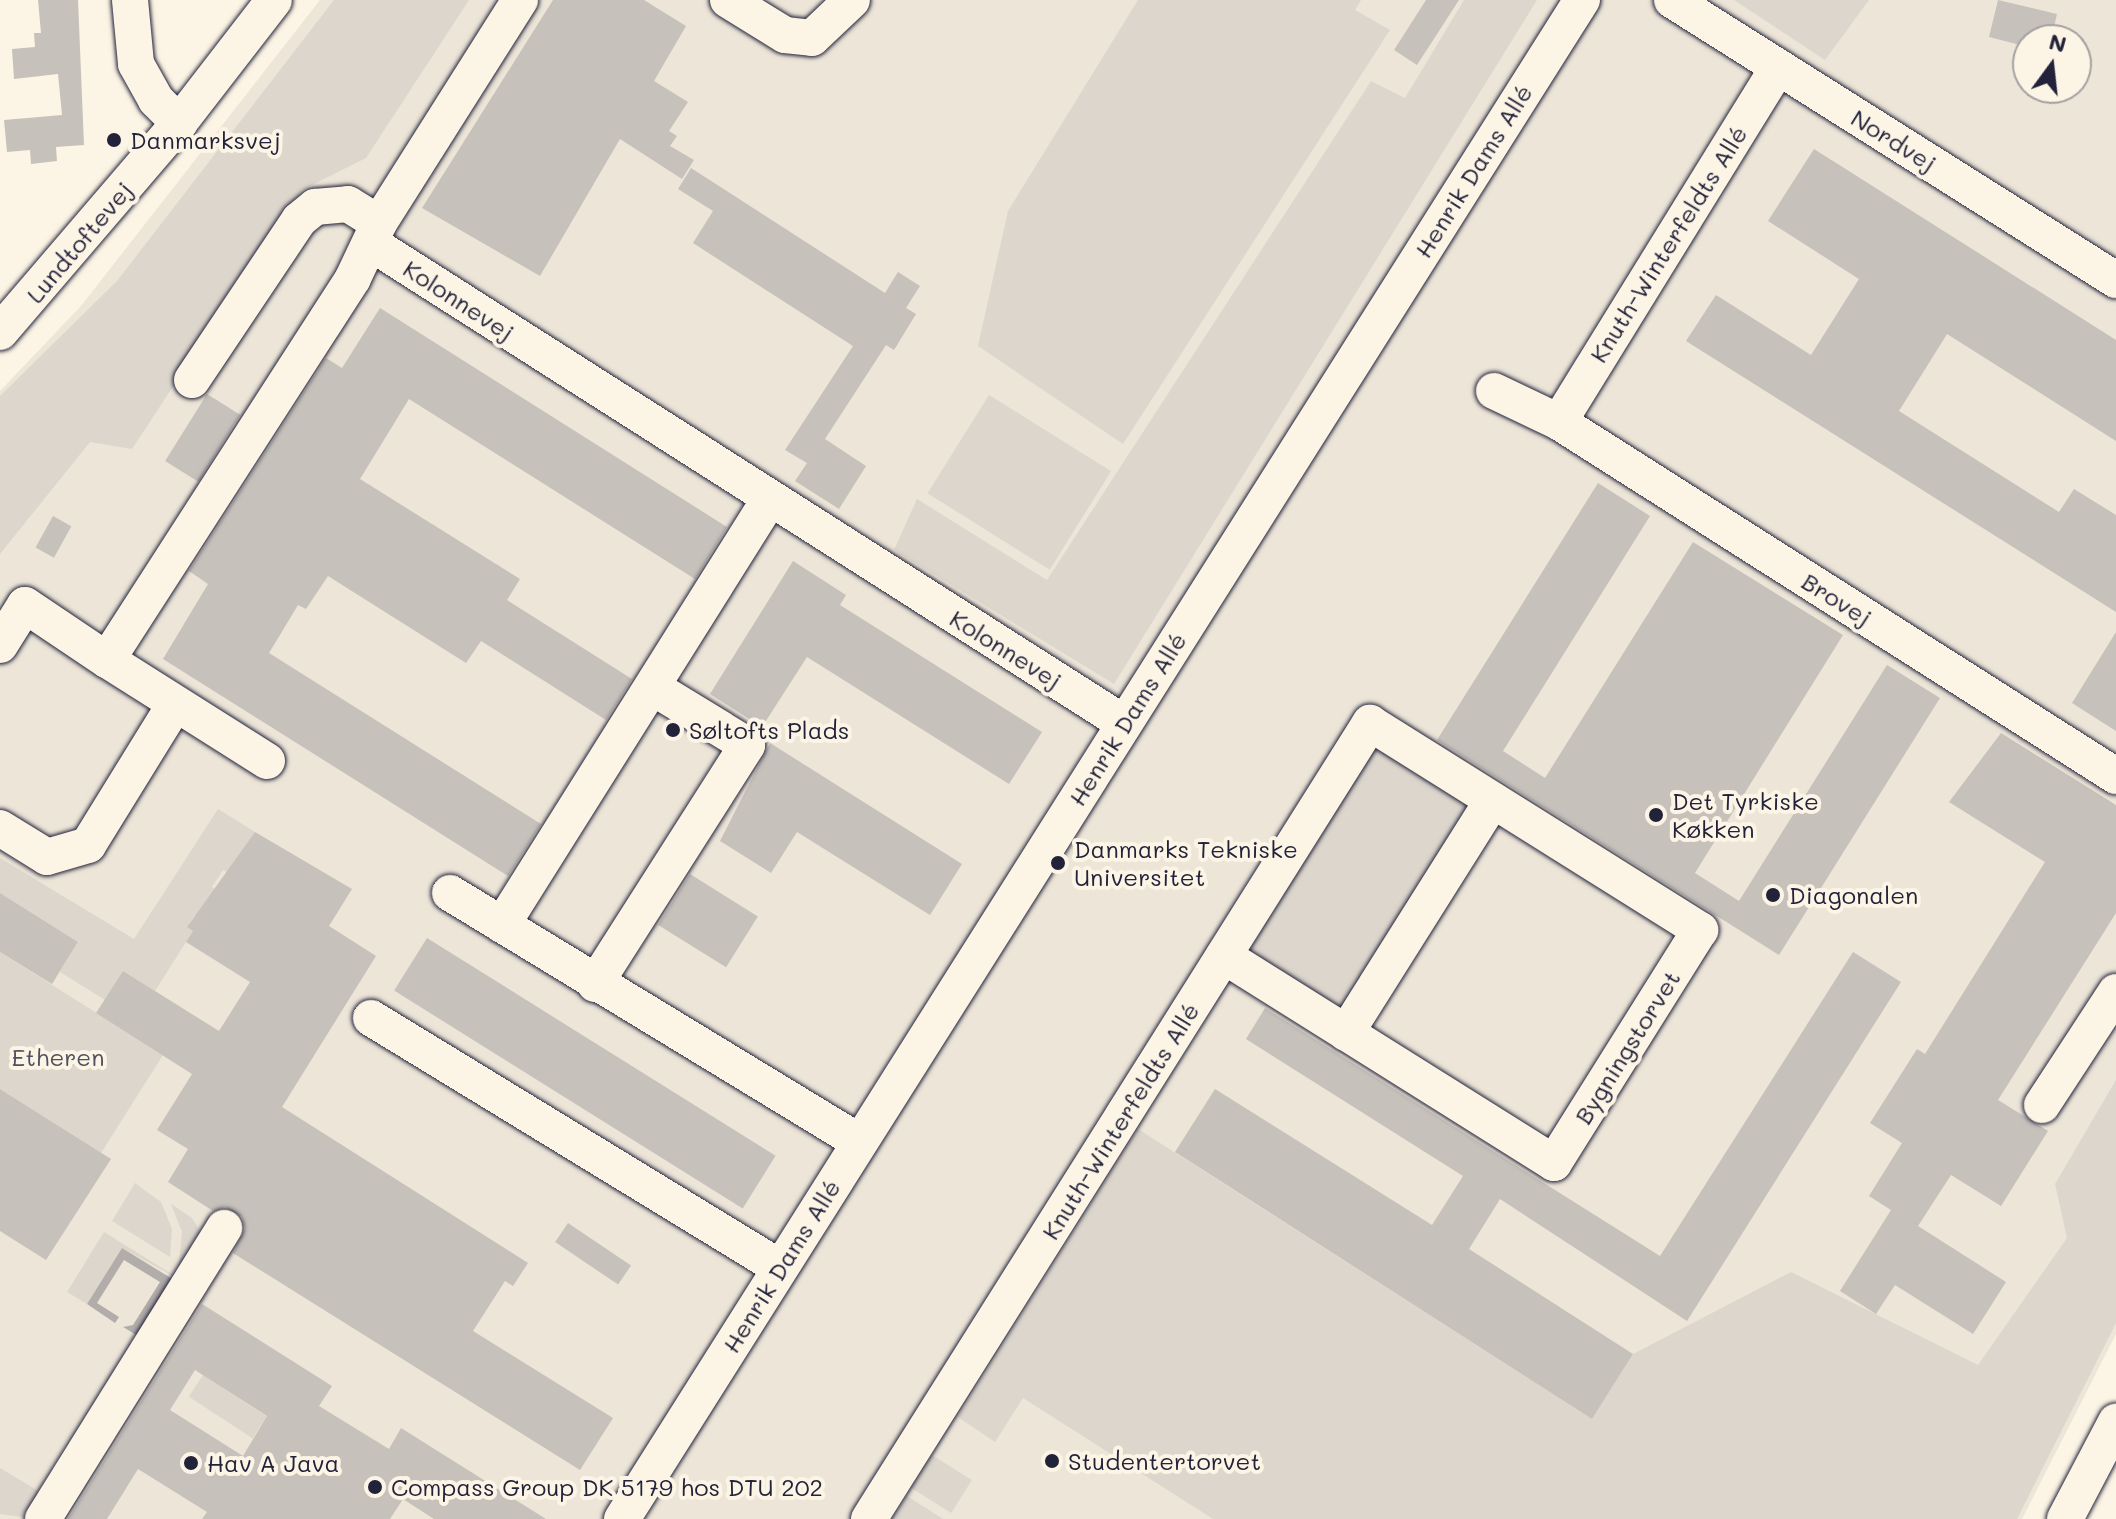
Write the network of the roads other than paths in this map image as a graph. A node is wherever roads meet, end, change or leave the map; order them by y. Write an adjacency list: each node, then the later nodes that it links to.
1 (130, 0): 9 (street)
2 (274, 0): 9 (street, Lundtoftevej)
3 (520, 0): 10 (street)
4 (728, 0): 5 (street)
5 (852, 0)
6 (1582, 0): 21 (street, Henrik Dams Allé)
7 (1672, 0): 8 (street, Nordvej)
8 (1778, 67): 11 (street, Nordvej); 15 (street, Knuth-Winterfeldts Allé)
9 (179, 123): 12 (street, Lundtoftevej)
10 (375, 233): 13 (street, Kolonnevej); 16 (street, Kolonnevej); 18 (street)
11 (2116, 280)
12 (0, 332)
13 (192, 380)
14 (1494, 391): 15 (street, Brovej)
15 (1559, 422): 24 (street, Brovej)
16 (769, 500): 19 (street); 21 (street, Kolonnevej)
17 (0, 645): 18 (street)
18 (107, 660): 20 (street)
19 (652, 687): 28 (street); 30 (street)
20 (175, 704): 23 (street); 26 (street)
21 (1124, 723): 35 (street, Henrik Dams Allé)
22 (1370, 723): 25 (street, Bygningstorvet); 29 (street, Knuth-Winterfeldts Allé)
23 (267, 761)
24 (2116, 776)
25 (1493, 800): 33 (street); 33 (street, Bygningstorvet)
26 (0, 828)
27 (450, 893): 28 (street)
28 (502, 925): 30 (street)
29 (1224, 956): 33 (street, Bygningstorvet); 41 (street, Knuth-Winterfeldts Allé)
30 (595, 984): 35 (street)
31 (2116, 992): 34 (street)
32 (371, 1018): 37 (street)
33 (1346, 1033)
34 (2042, 1105)
35 (859, 1142): 37 (street, Henrik Dams Allé)
36 (224, 1228): 39 (street)
37 (780, 1268): 40 (street, Henrik Dams Allé)
38 (2116, 1422): 42 (street)
39 (43, 1519)
40 (622, 1519)
41 (869, 1519)
42 (2065, 1519)

